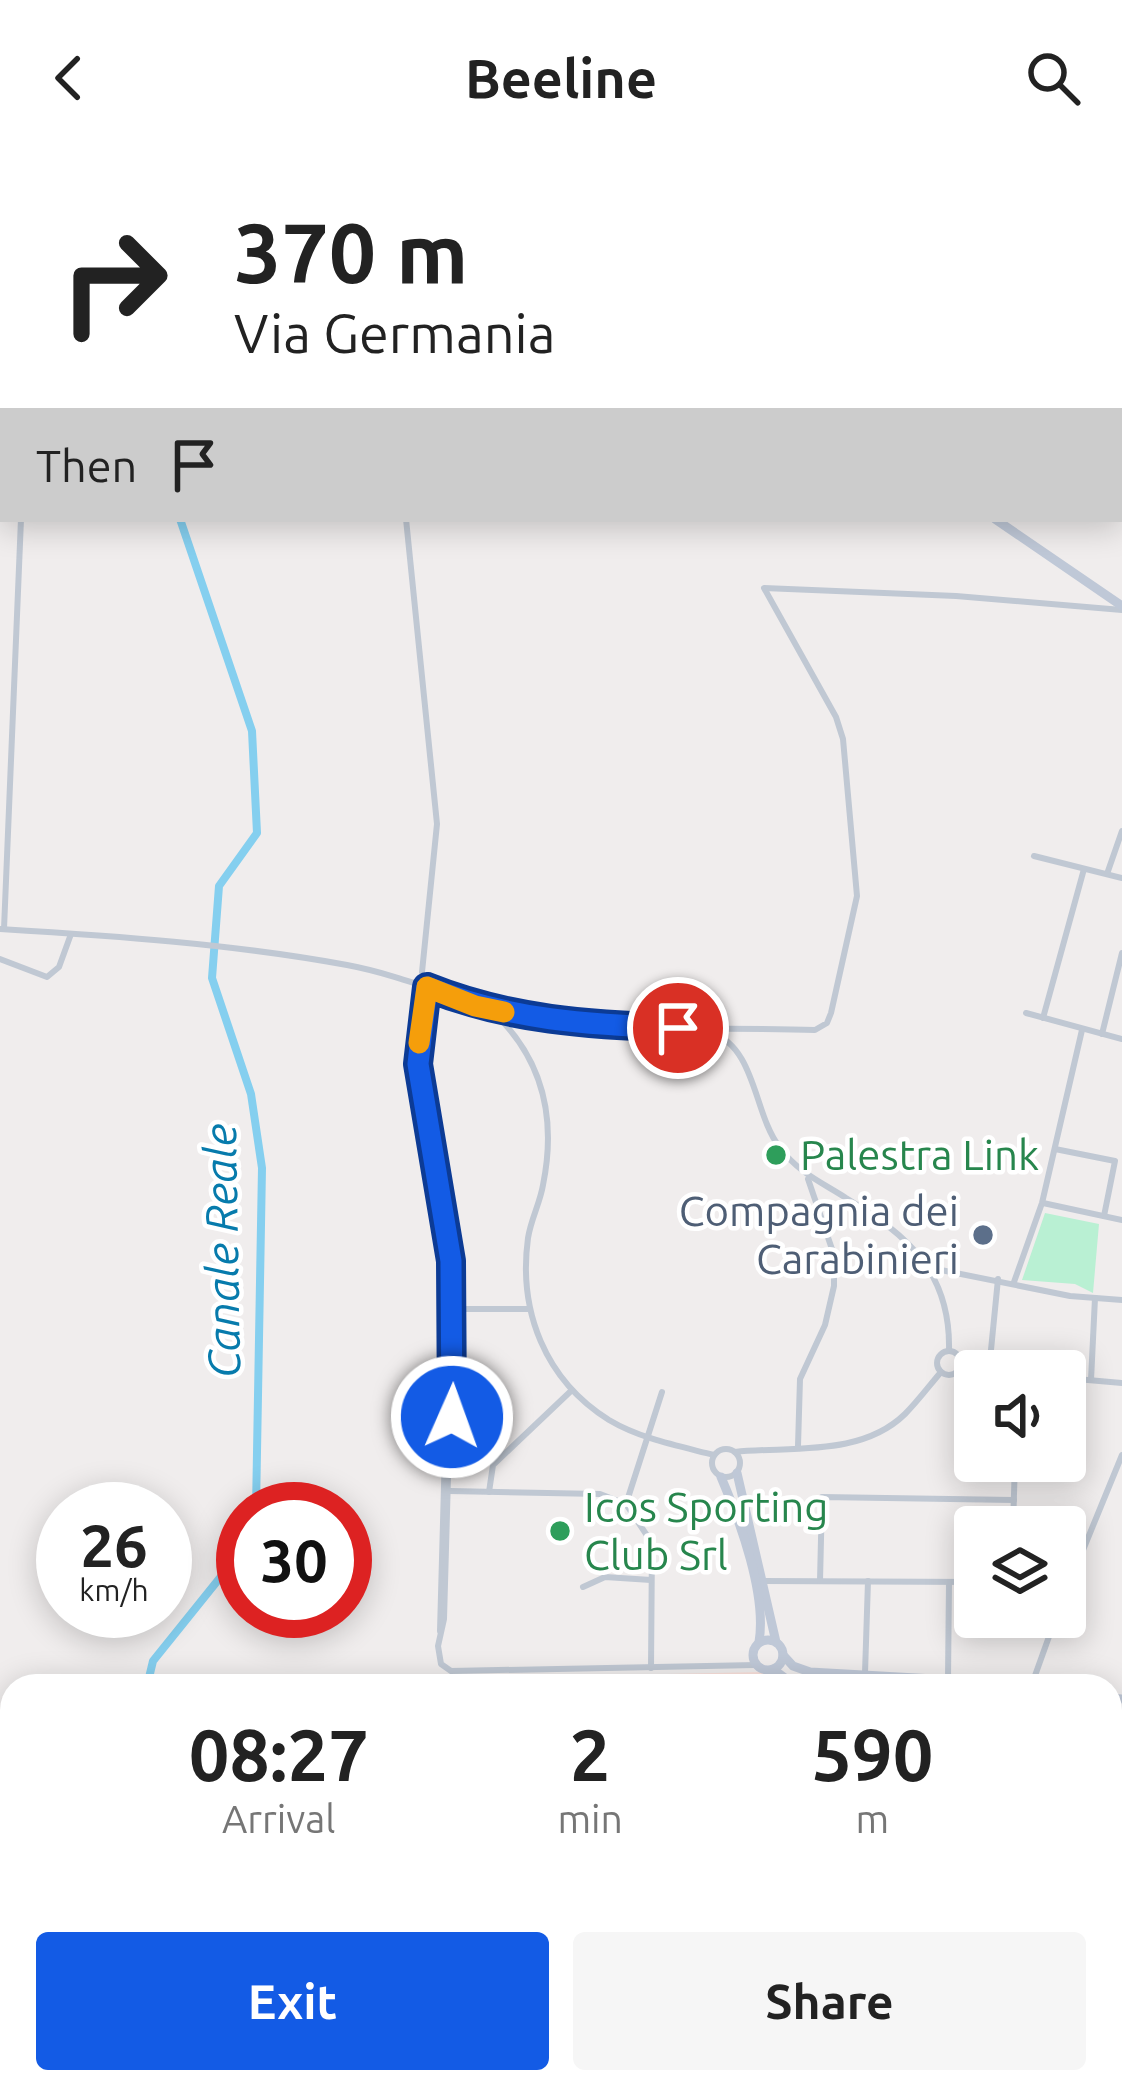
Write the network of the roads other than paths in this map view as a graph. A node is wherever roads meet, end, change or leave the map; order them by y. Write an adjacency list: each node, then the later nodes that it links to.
1 (21, 522): 10 (street)
2 (406, 522): 14 (street)
3 (999, 522): 4 (street)
4 (1122, 608): 19 (street)
5 (1122, 831): 8 (street)
6 (1034, 856): 7 (street)
7 (1084, 868): 8 (street); 17 (street)
8 (1107, 874): 9 (street)
9 (1122, 878)
10 (2, 929): 11 (street)
11 (71, 934): 13 (street); 14 (street)
12 (1122, 953): 20 (street)
13 (0, 959)
14 (427, 987): 15 (street); 32 (street)
15 (490, 1009): 19 (street); 33 (street)
16 (1026, 1013): 17 (street)
17 (1043, 1018): 18 (street)
18 (1082, 1030): 20 (street); 22 (street)
19 (708, 1031): 23 (street)
20 (1102, 1034): 21 (street)
21 (1122, 1039)
22 (1055, 1149): 24 (street); 25 (street)
23 (807, 1177): 27 (street); 46 (street)
24 (1042, 1203): 25 (street); 29 (street)
25 (1104, 1216): 26 (street)
26 (1122, 1220)
27 (929, 1268): 28 (street); 36 (street)
28 (998, 1279): 29 (street); 35 (street)
29 (1014, 1282): 30 (street)
30 (1095, 1298): 31 (street); 41 (street)
31 (1122, 1300)
32 (453, 1309): 33 (street); 34 (street)
33 (529, 1309): 43 (street)
34 (451, 1333): 53 (street); 66 (street)
35 (993, 1350)
36 (949, 1351): 37 (street); 38 (street)
37 (954, 1354)
38 (941, 1372): 39 (street); 46 (street)
39 (954, 1373)
40 (1086, 1380): 41 (street)
41 (1091, 1380): 42 (street)
42 (1122, 1383)
43 (572, 1390): 45 (street); 54 (street)
44 (662, 1392): 45 (street)
45 (647, 1437): 48 (street); 56 (street)
46 (798, 1446): 47 (street)
47 (735, 1452): 48 (street); 50 (street)
48 (714, 1455): 51 (street)
49 (1122, 1455): 58 (street)
50 (737, 1473): 51 (street); 60 (street)
51 (721, 1477): 68 (street)
52 (1014, 1482): 55 (street)
53 (450, 1491): 54 (street); 66 (street)
54 (489, 1492): 56 (street)
55 (1014, 1500): 57 (street); 61 (street)
56 (626, 1504): 59 (street)
57 (1014, 1506)
58 (1086, 1538)
59 (651, 1580): 65 (street); 72 (street)
60 (764, 1581): 61 (street); 69 (street)
61 (820, 1581): 62 (street)
62 (868, 1581): 63 (street); 78 (street)
63 (950, 1582): 64 (street); 79 (street)
64 (954, 1582)
65 (583, 1587)
66 (440, 1631): 74 (street)
67 (1049, 1638): 80 (street)
68 (759, 1642): 69 (street); 71 (street)
69 (776, 1642): 70 (street)
70 (783, 1655): 73 (street); 77 (street)
71 (756, 1665): 72 (street); 73 (street)
72 (651, 1669): 74 (street)
73 (772, 1669): 76 (street)
74 (526, 1670): 75 (street)
75 (526, 1674)
76 (779, 1674)
77 (847, 1674)
78 (865, 1674)
79 (948, 1674)
80 (1036, 1674)

